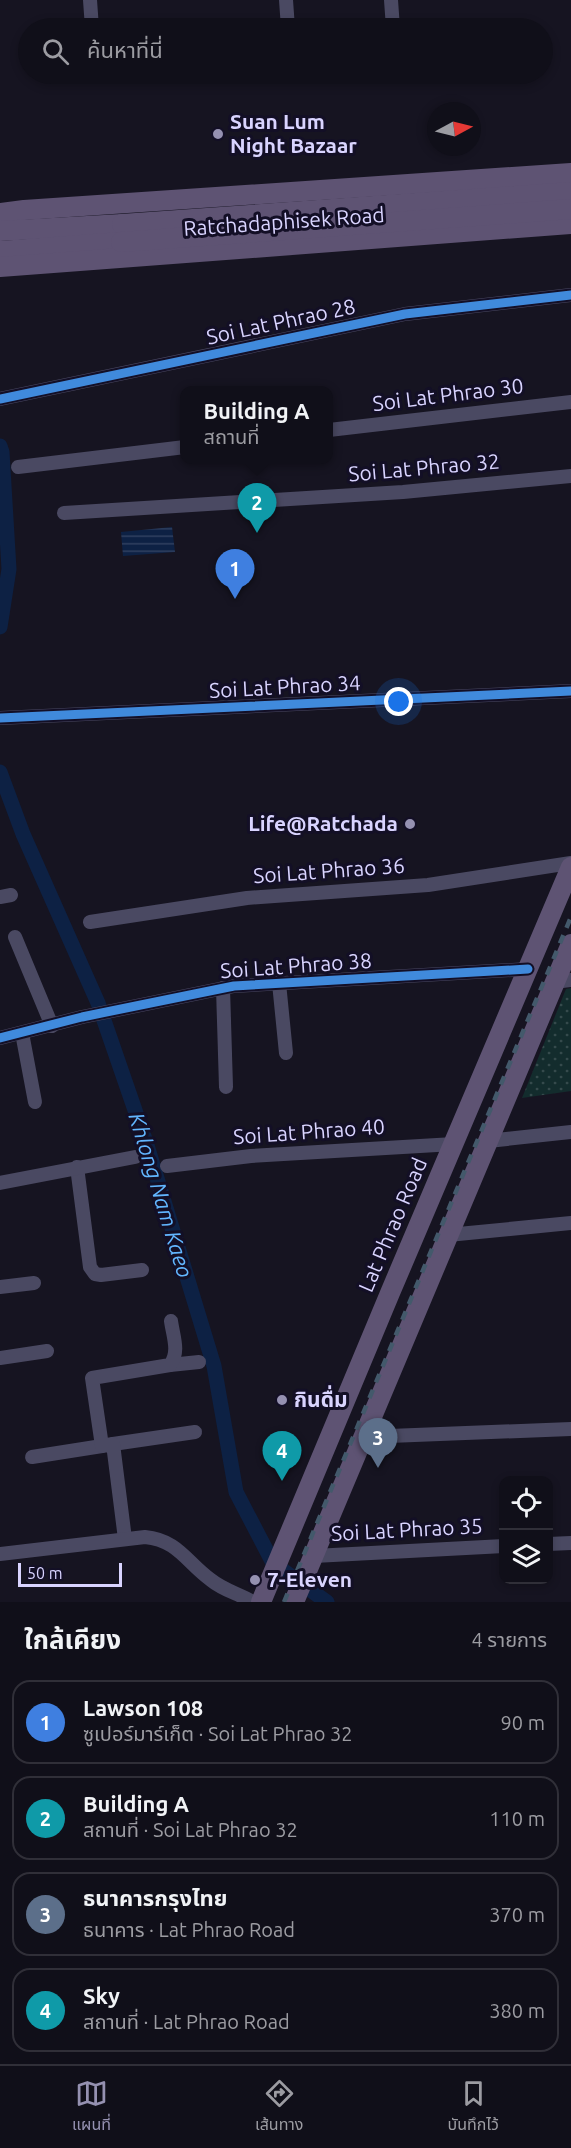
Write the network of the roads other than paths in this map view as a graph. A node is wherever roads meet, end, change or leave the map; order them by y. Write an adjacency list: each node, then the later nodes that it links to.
1 (90, 0): 4 (street)
2 (286, 0): 5 (street)
3 (391, 0): 6 (street)
4 (91, 18)
5 (287, 18)
6 (392, 18)
7 (571, 173): 8 (main road, Ratchadaphisek Road)
8 (452, 181): 11 (main road, Ratchadaphisek Road); 14 (main road)
9 (571, 192): 15 (main road, Ratchadaphisek Road, bridge)
10 (571, 209): 15 (main road, Ratchadaphisek Road, bridge)
11 (0, 213)
12 (571, 224): 14 (main road, Ratchadaphisek Road)
13 (0, 231): 15 (main road, Ratchadaphisek Road)
14 (456, 232): 17 (main road, Ratchadaphisek Road)
15 (121, 233): 16 (main road, Ratchadaphisek Road)
16 (0, 251)
17 (0, 267)
18 (571, 295): 19 (street, Soi Lat Phrao 28)
19 (0, 399)
20 (571, 402): 21 (street, Soi Lat Phrao 30)
21 (333, 430)
22 (180, 448): 23 (street)
23 (18, 467)
24 (571, 476): 25 (street, Soi Lat Phrao 32)
25 (64, 513)
26 (571, 691): 27 (street, Soi Lat Phrao 34)
27 (0, 718)
28 (571, 865): 29 (street, Soi Lat Phrao 36); 32 (main road, Lat Phrao Road)
29 (90, 922)
30 (15, 937): 36 (street)
31 (571, 944): 33 (main road)
32 (528, 969): 34 (street, Soi Lat Phrao 38); 44 (main road, Lat Phrao Road)
33 (563, 981): 43 (main road)
34 (279, 983): 35 (street, Soi Lat Phrao 38); 39 (street)
35 (223, 988): 36 (street, Soi Lat Phrao 38); 40 (street)
36 (52, 1026): 37 (street, Soi Lat Phrao 38)
37 (22, 1033): 38 (street, Soi Lat Phrao 38); 41 (street)
38 (0, 1038)
39 (286, 1053)
40 (226, 1087)
41 (35, 1102)
42 (571, 1132): 43 (street)
43 (488, 1141): 50 (main road)
44 (454, 1144): 46 (street, Soi Lat Phrao 40); 64 (main road, Lat Phrao Road)
45 (135, 1156): 47 (street)
46 (167, 1166)
47 (77, 1167): 48 (street); 51 (street)
48 (0, 1183)
49 (571, 1223): 50 (street)
50 (448, 1235): 61 (main road)
51 (142, 1270)
52 (34, 1283): 53 (street)
53 (0, 1287)
54 (171, 1321): 58 (street)
55 (47, 1352): 56 (street)
56 (0, 1358)
57 (199, 1362): 58 (street)
58 (170, 1365): 62 (street)
59 (571, 1429): 61 (street)
60 (195, 1432): 62 (street)
61 (364, 1437): 65 (main road)
62 (107, 1445): 63 (street); 66 (street)
63 (32, 1457)
64 (322, 1457): 65 (main road); 74 (main road, Lat Phrao Road)
65 (349, 1469): 71 (main road)
66 (125, 1539): 70 (street); 73 (street)
67 (571, 1543): 68 (street)
68 (553, 1544)
69 (499, 1546): 71 (street, Soi Lat Phrao 35)
70 (0, 1554)
71 (312, 1561): 72 (main road)
72 (294, 1601)
73 (253, 1602)
74 (261, 1602)

